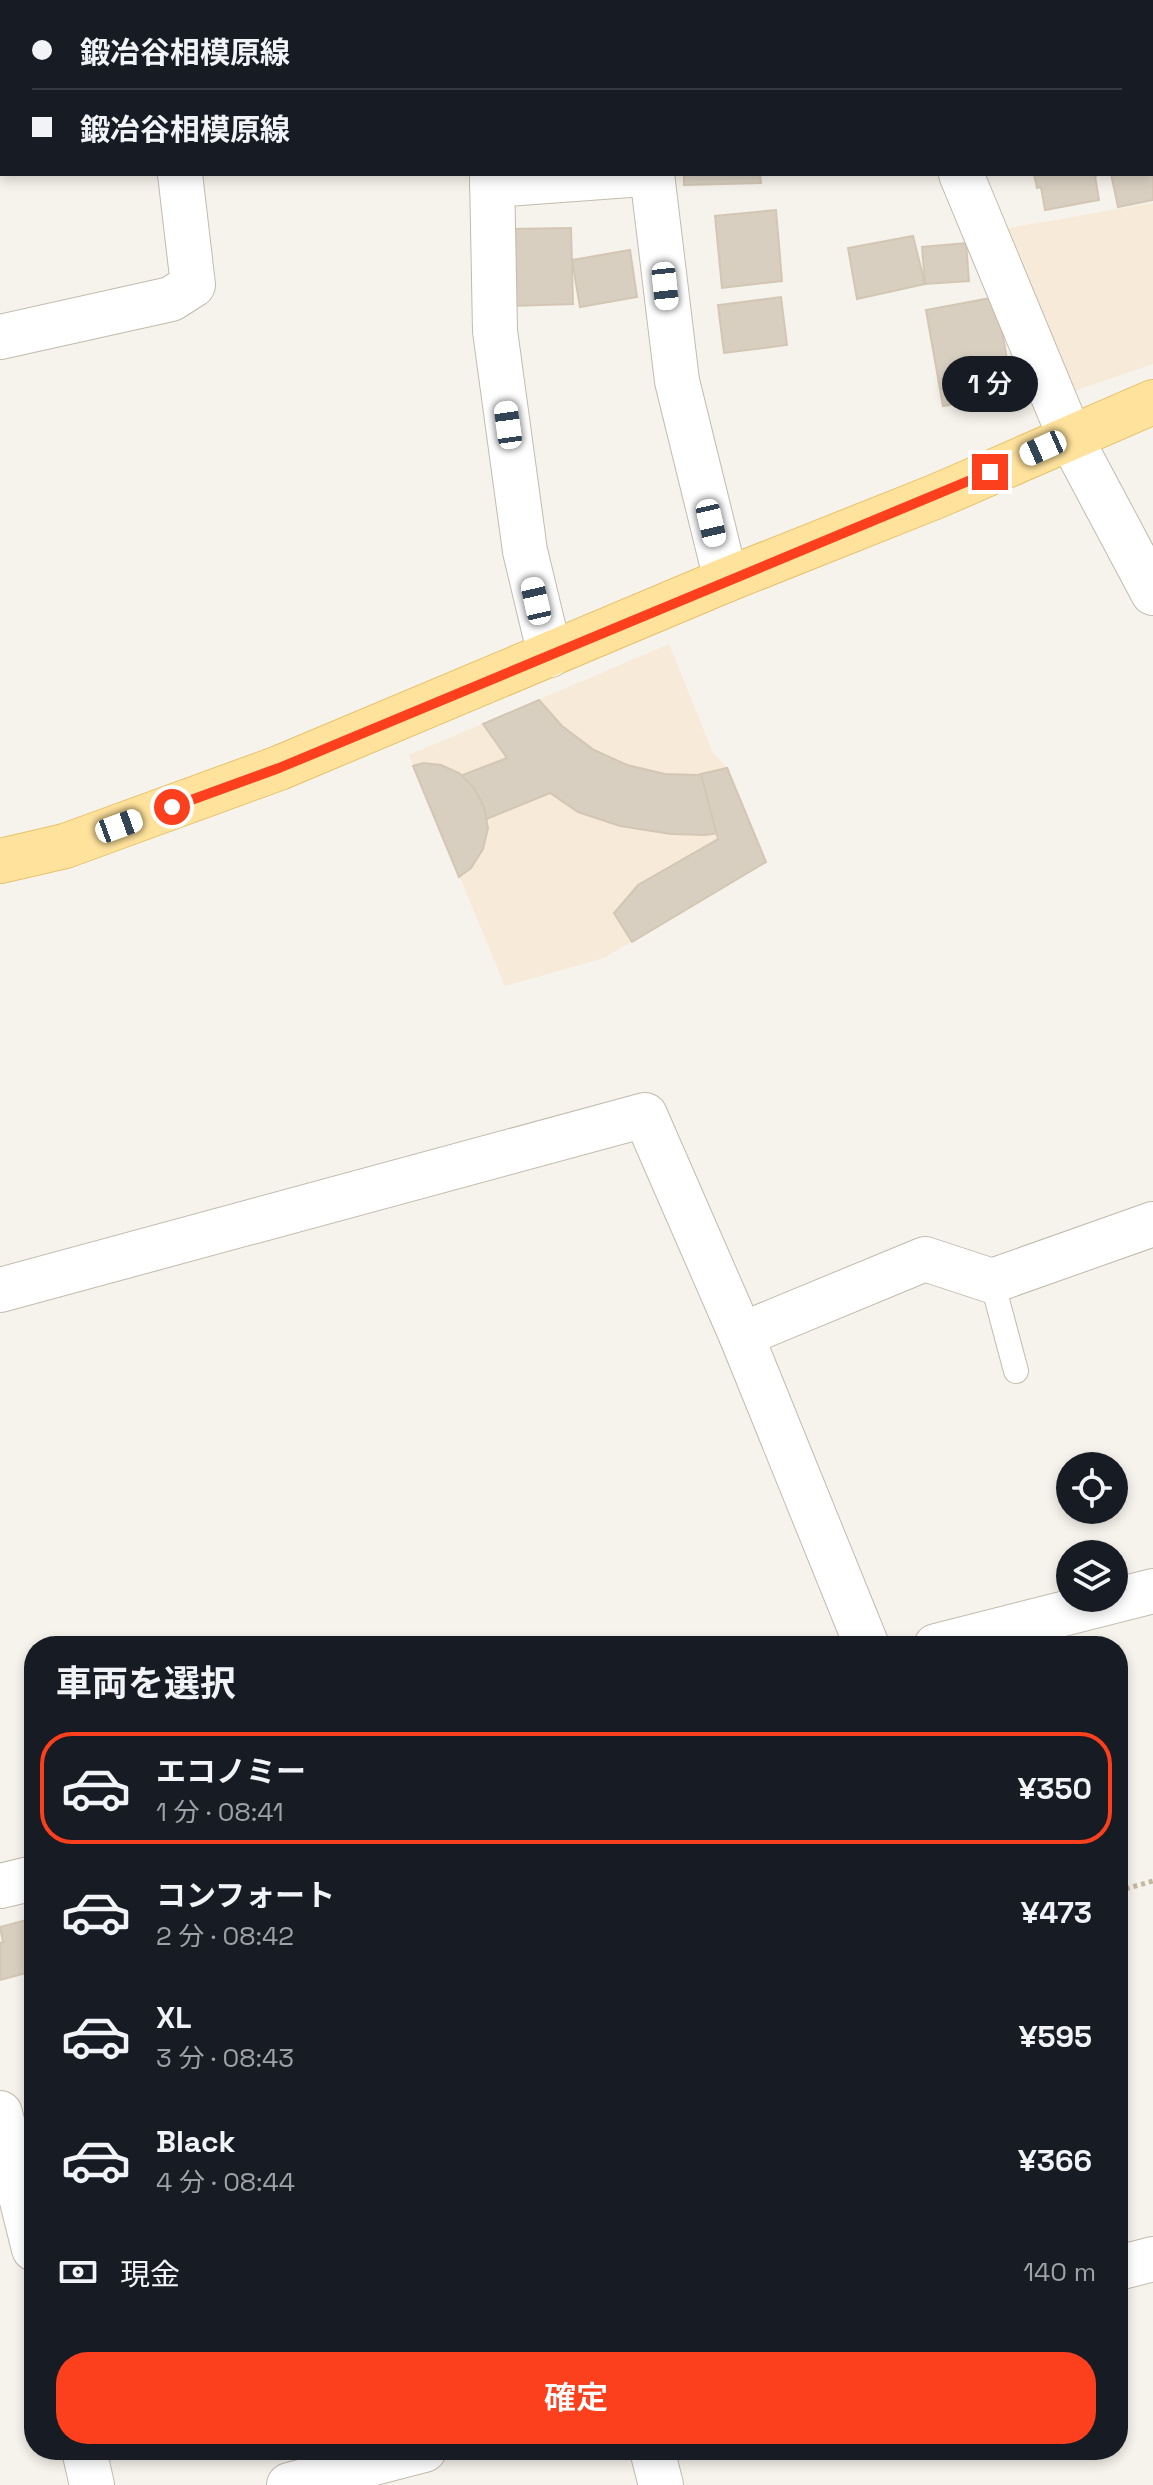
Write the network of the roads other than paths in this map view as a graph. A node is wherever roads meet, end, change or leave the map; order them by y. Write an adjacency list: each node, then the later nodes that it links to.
1 (180, 176): 6 (street)
2 (593, 176): 5 (street)
3 (652, 176): 9 (street)
4 (962, 176): 8 (street)
5 (492, 180): 11 (street)
6 (0, 337)
7 (1153, 402): 8 (main road)
8 (1070, 437): 9 (main road); 10 (street)
9 (726, 580): 11 (main road)
10 (1153, 593)
11 (550, 655): 12 (main road)
12 (0, 861)
13 (1153, 1224): 14 (street)
14 (992, 1281): 16 (street); 17 (lane)
15 (0, 1290): 16 (street)
16 (741, 1335): 19 (street)
17 (1016, 1371)
18 (1153, 1591): 20 (street)
19 (863, 1636)
20 (975, 1636)
21 (24, 1880): 22 (street)
22 (0, 1886)
23 (0, 2113): 24 (street)
24 (24, 2209)
25 (1153, 2259): 26 (street)
26 (1128, 2265)
27 (86, 2460): 30 (street)
28 (385, 2460): 31 (street)
29 (655, 2460): 32 (street)
30 (92, 2485)
31 (289, 2485)
32 (661, 2485)

